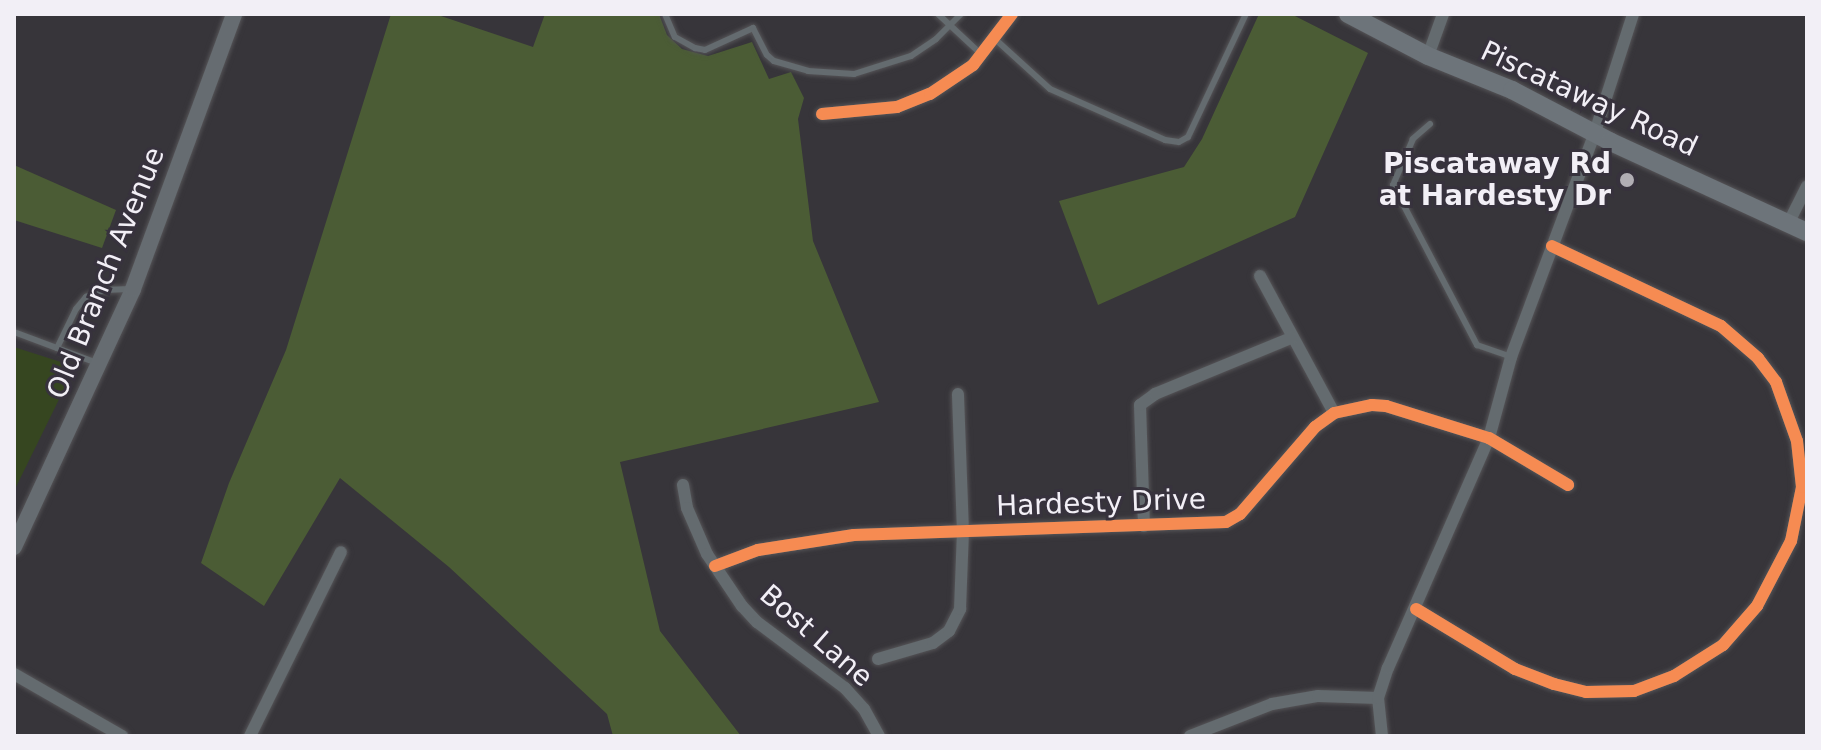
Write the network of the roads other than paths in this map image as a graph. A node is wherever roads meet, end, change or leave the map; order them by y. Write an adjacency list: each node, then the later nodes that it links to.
1 (234, 14): 22 (main road, Old Branch Avenue)
2 (665, 14): 10 (lane)
3 (938, 14): 10 (lane)
4 (961, 14): 10 (lane)
5 (1012, 14): 11 (street)
6 (1246, 14): 11 (lane)
7 (1348, 14): 13 (main road, Piscataway Road)
8 (1443, 14): 13 (street)
9 (1633, 14): 16 (street)
10 (949, 25): 12 (lane)
11 (995, 39): 12 (street)
12 (982, 55): 14 (street)
13 (1428, 56): 16 (main road, Piscataway Road)
14 (822, 114)
15 (1430, 124): 26 (lane)
16 (1595, 132): 18 (main road, Piscataway Road); 20 (street)
17 (1807, 186): 18 (street)
18 (1788, 224): 19 (main road, Piscataway Road)
19 (1807, 232)
20 (1552, 246): 26 (street); 38 (street)
21 (1260, 276): 24 (street)
22 (133, 289): 25 (lane); 27 (main road, Old Branch Avenue)
23 (14, 332): 25 (lane)
24 (1291, 338): 29 (street); 33 (street)
25 (57, 348): 27 (lane)
26 (1511, 357): 30 (street)
27 (100, 364): 35 (main road, Old Branch Avenue)
28 (958, 394): 34 (street)
29 (1334, 413): 30 (street); 33 (street, Hardesty Drive)
30 (1489, 438): 32 (street); 38 (street)
31 (683, 485): 37 (street, Bost Lane)
32 (1568, 485)
33 (1144, 526): 34 (street, Hardesty Drive)
34 (963, 532): 37 (street, Hardesty Drive); 39 (street)
35 (14, 547)
36 (341, 552): 43 (street)
37 (715, 566): 44 (street, Bost Lane)
38 (1416, 609): 41 (street)
39 (878, 659)
40 (14, 674): 42 (street)
41 (1378, 698): 45 (street); 46 (street)
42 (122, 736)
43 (250, 736)
44 (879, 736)
45 (1190, 736)
46 (1382, 736)

